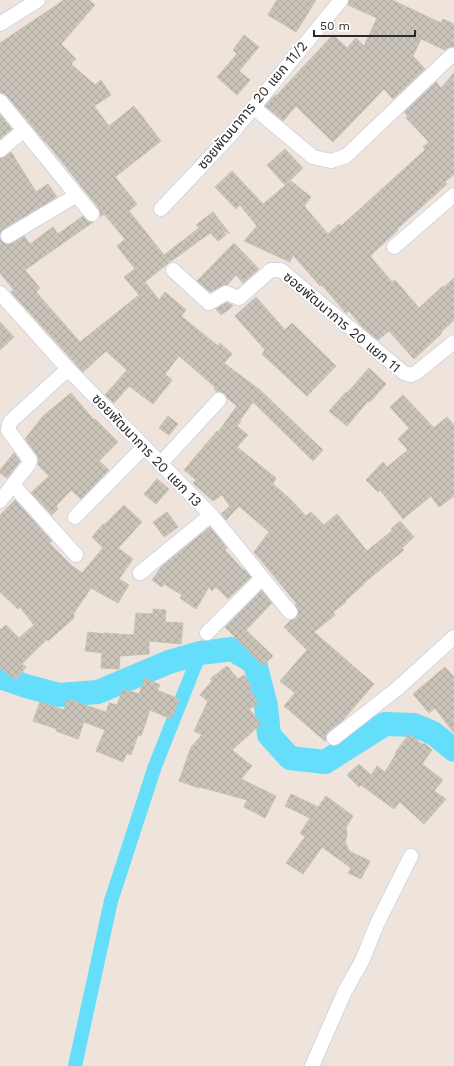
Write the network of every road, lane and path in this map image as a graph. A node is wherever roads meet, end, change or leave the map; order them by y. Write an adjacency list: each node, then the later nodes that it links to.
1 (38, 0): 3 (street)
2 (341, 0): 6 (street, ซอยพัฒนาการ 20 แยก 11/2)
3 (0, 24)
4 (452, 55): 6 (street)
5 (0, 101): 7 (street)
6 (253, 107): 11 (street, ซอยพัฒนาการ 20 แยก 11/2)
7 (24, 130): 8 (street); 9 (street)
8 (0, 150)
9 (77, 195): 12 (street); 13 (street)
10 (454, 195): 14 (street)
11 (162, 208)
12 (92, 214)
13 (8, 236)
14 (394, 247)
15 (173, 270): 17 (street, ซอยพัฒนาการ 20 แยก 11)
16 (0, 293): 18 (street, ซอยพัฒนาการ 20 แยก 13)
17 (454, 342)
18 (68, 369): 20 (street, ซอยพัฒนาการ 20 แยก 13); 22 (street)
19 (219, 400): 21 (street)
20 (144, 447): 21 (street, ซอยพัฒนาการ 20 แยก 13); 25 (street)
21 (160, 464): 24 (street, ซอยพัฒนาการ 20 แยก 13)
22 (13, 485): 23 (street); 26 (street)
23 (0, 500)
24 (210, 515): 27 (street); 28 (street, ซอยพัฒนาการ 20 แยก 13)
25 (75, 517)
26 (76, 555)
27 (140, 573)
28 (262, 578): 29 (street, ซอยพัฒนาการ 20 แยก 13); 30 (street)
29 (290, 612)
30 (207, 633)
31 (452, 644): 32 (street)
32 (334, 738)
33 (412, 856): 34 (street)
34 (312, 1066)

